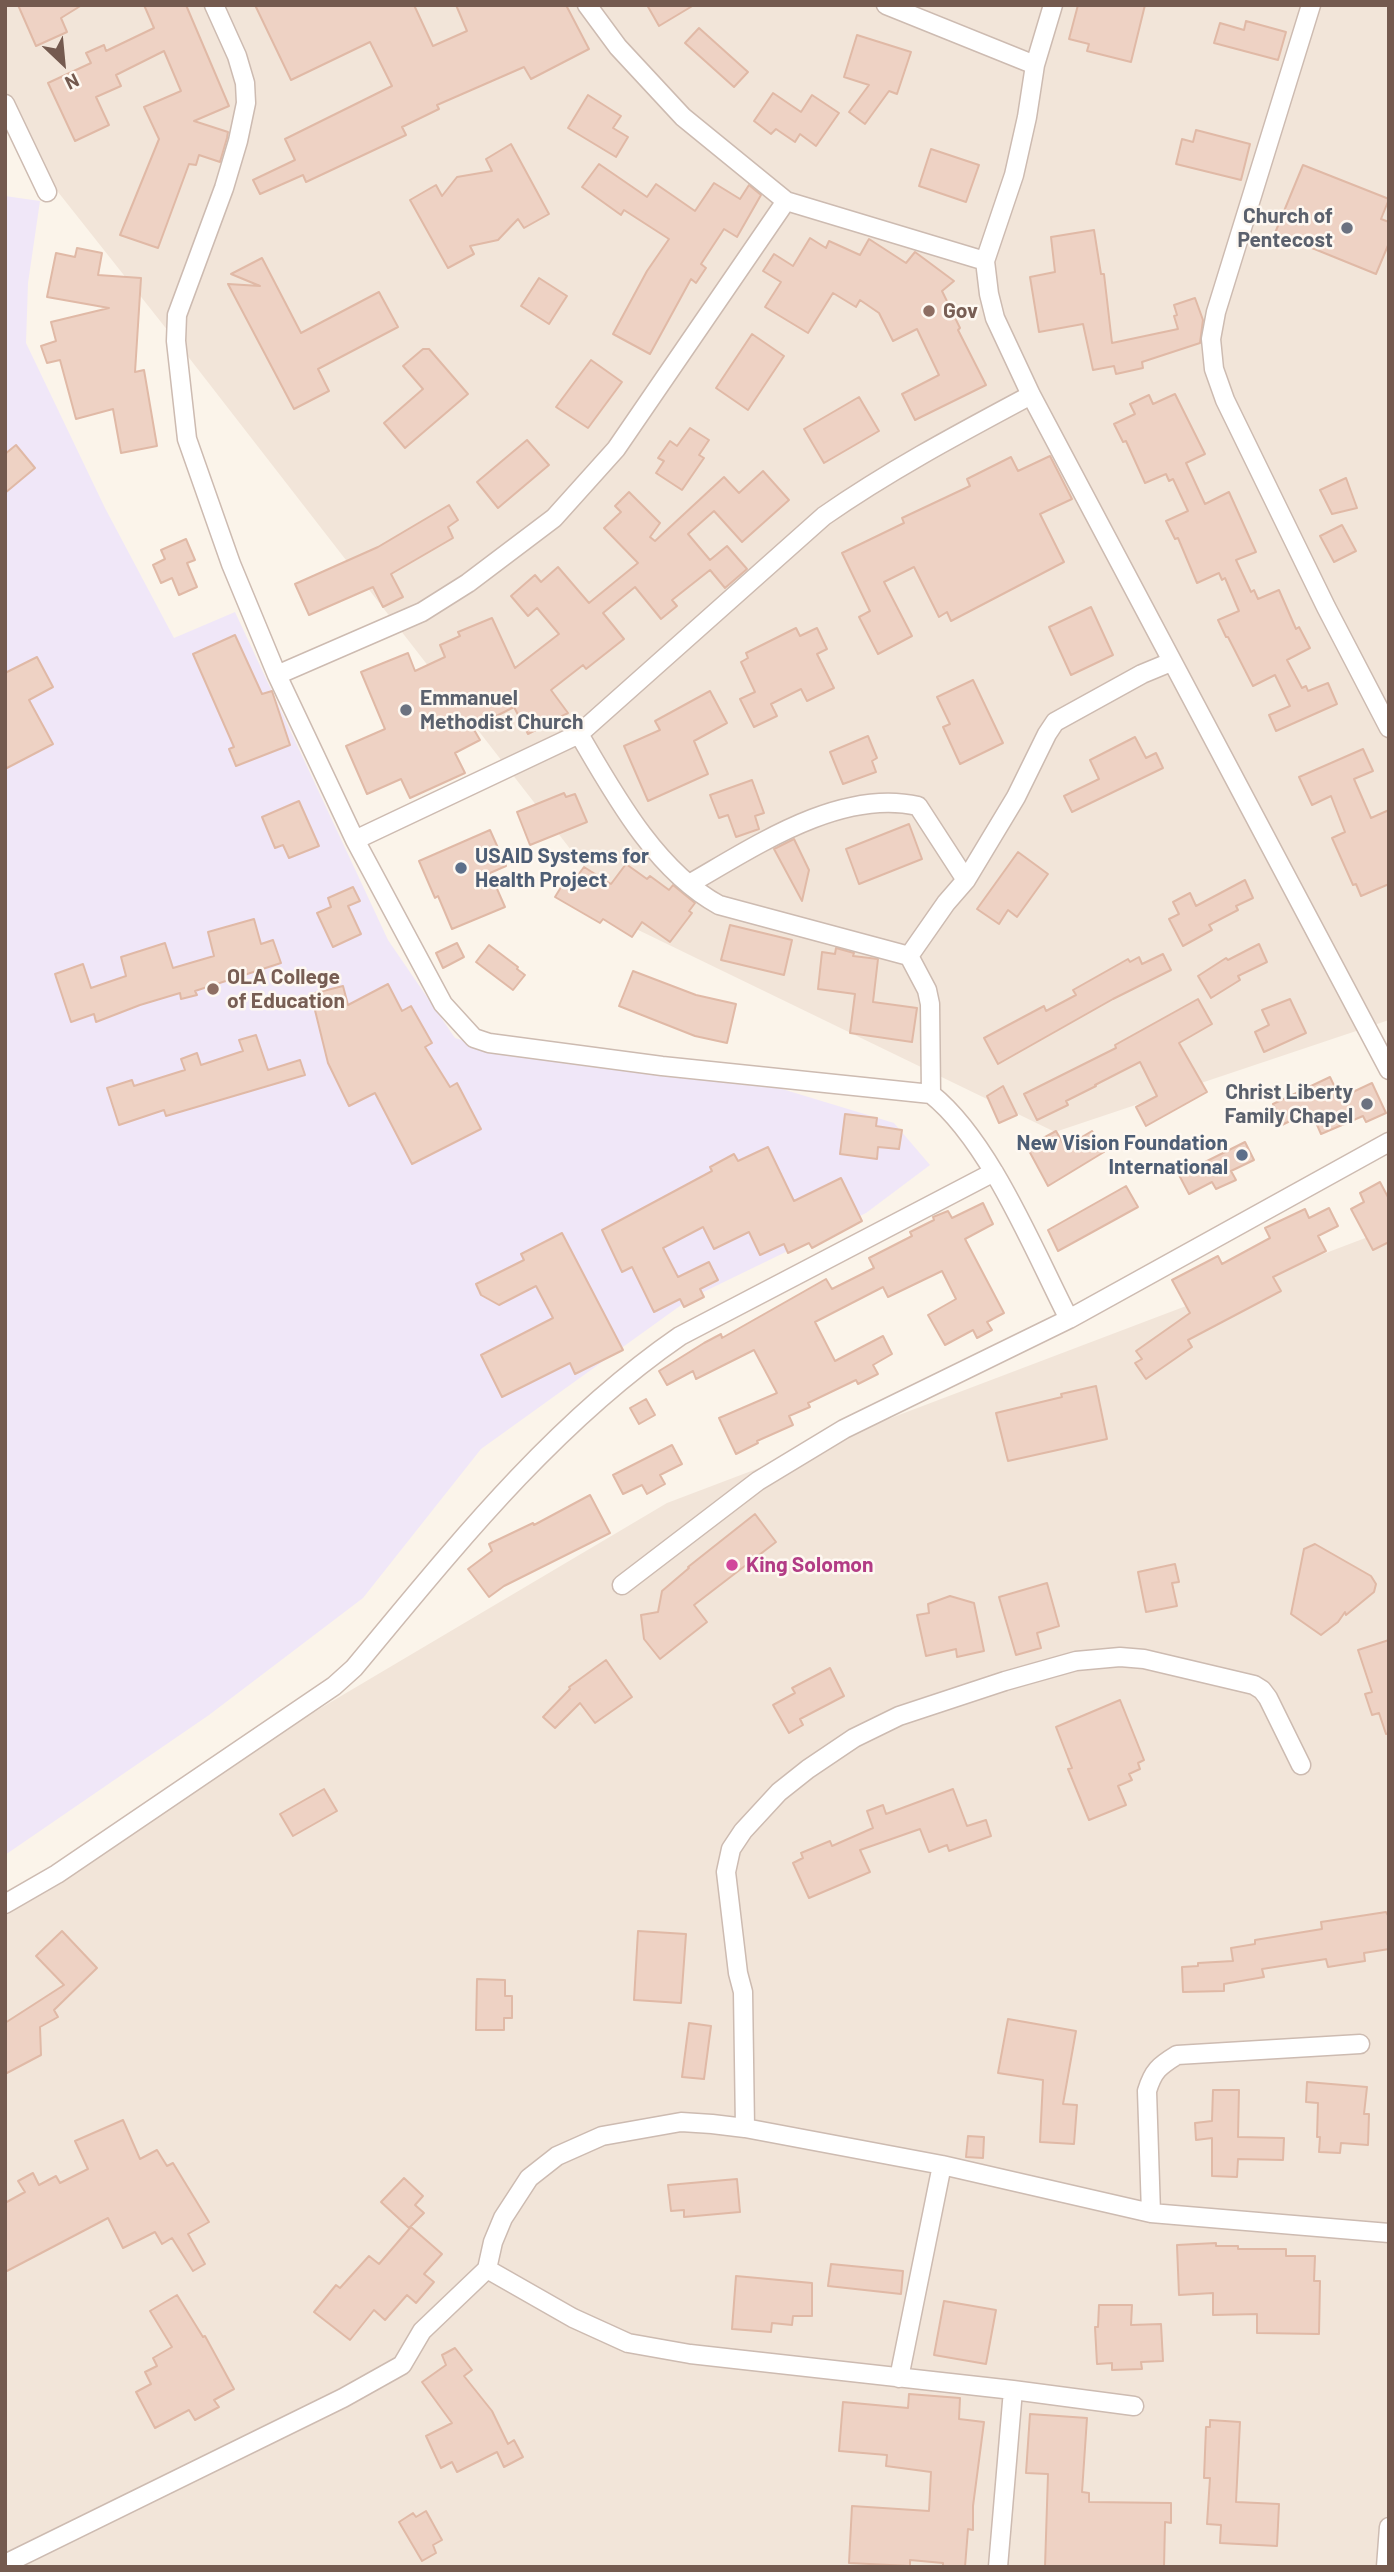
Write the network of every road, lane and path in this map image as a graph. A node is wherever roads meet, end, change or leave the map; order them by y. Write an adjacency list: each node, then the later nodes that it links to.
1 (214, 5): 13 (street)
2 (587, 5): 9 (street)
3 (886, 5): 6 (street)
4 (1053, 5): 6 (street)
5 (1311, 5): 14 (street)
6 (1035, 65): 10 (street)
7 (5, 104): 8 (street)
8 (47, 192)
9 (786, 201): 10 (street); 13 (street)
10 (985, 261): 11 (street)
11 (1031, 395): 12 (street); 15 (street)
12 (1171, 662): 17 (street); 20 (street)
13 (277, 675): 16 (street)
14 (1389, 728)
15 (579, 734): 16 (street); 18 (street)
16 (355, 841): 21 (street)
17 (966, 880): 18 (street); 19 (street)
18 (689, 884): 19 (street)
19 (909, 956): 21 (street)
20 (1389, 1070)
21 (931, 1094): 23 (street)
22 (1389, 1142): 24 (street)
23 (994, 1172): 24 (street); 27 (street)
24 (1069, 1319): 25 (street)
25 (622, 1586)
26 (1301, 1765): 29 (street)
27 (5, 1904)
28 (1360, 2044): 31 (street)
29 (746, 2128): 30 (street); 33 (street)
30 (942, 2165): 31 (street); 34 (street)
31 (1151, 2213): 32 (street)
32 (1389, 2233)
33 (487, 2269): 34 (street); 38 (street)
34 (899, 2378): 35 (street)
35 (1013, 2390): 36 (street); 39 (street)
36 (1134, 2406)
37 (1389, 2527): 40 (street)
38 (5, 2564)
39 (998, 2567)
40 (1386, 2567)

